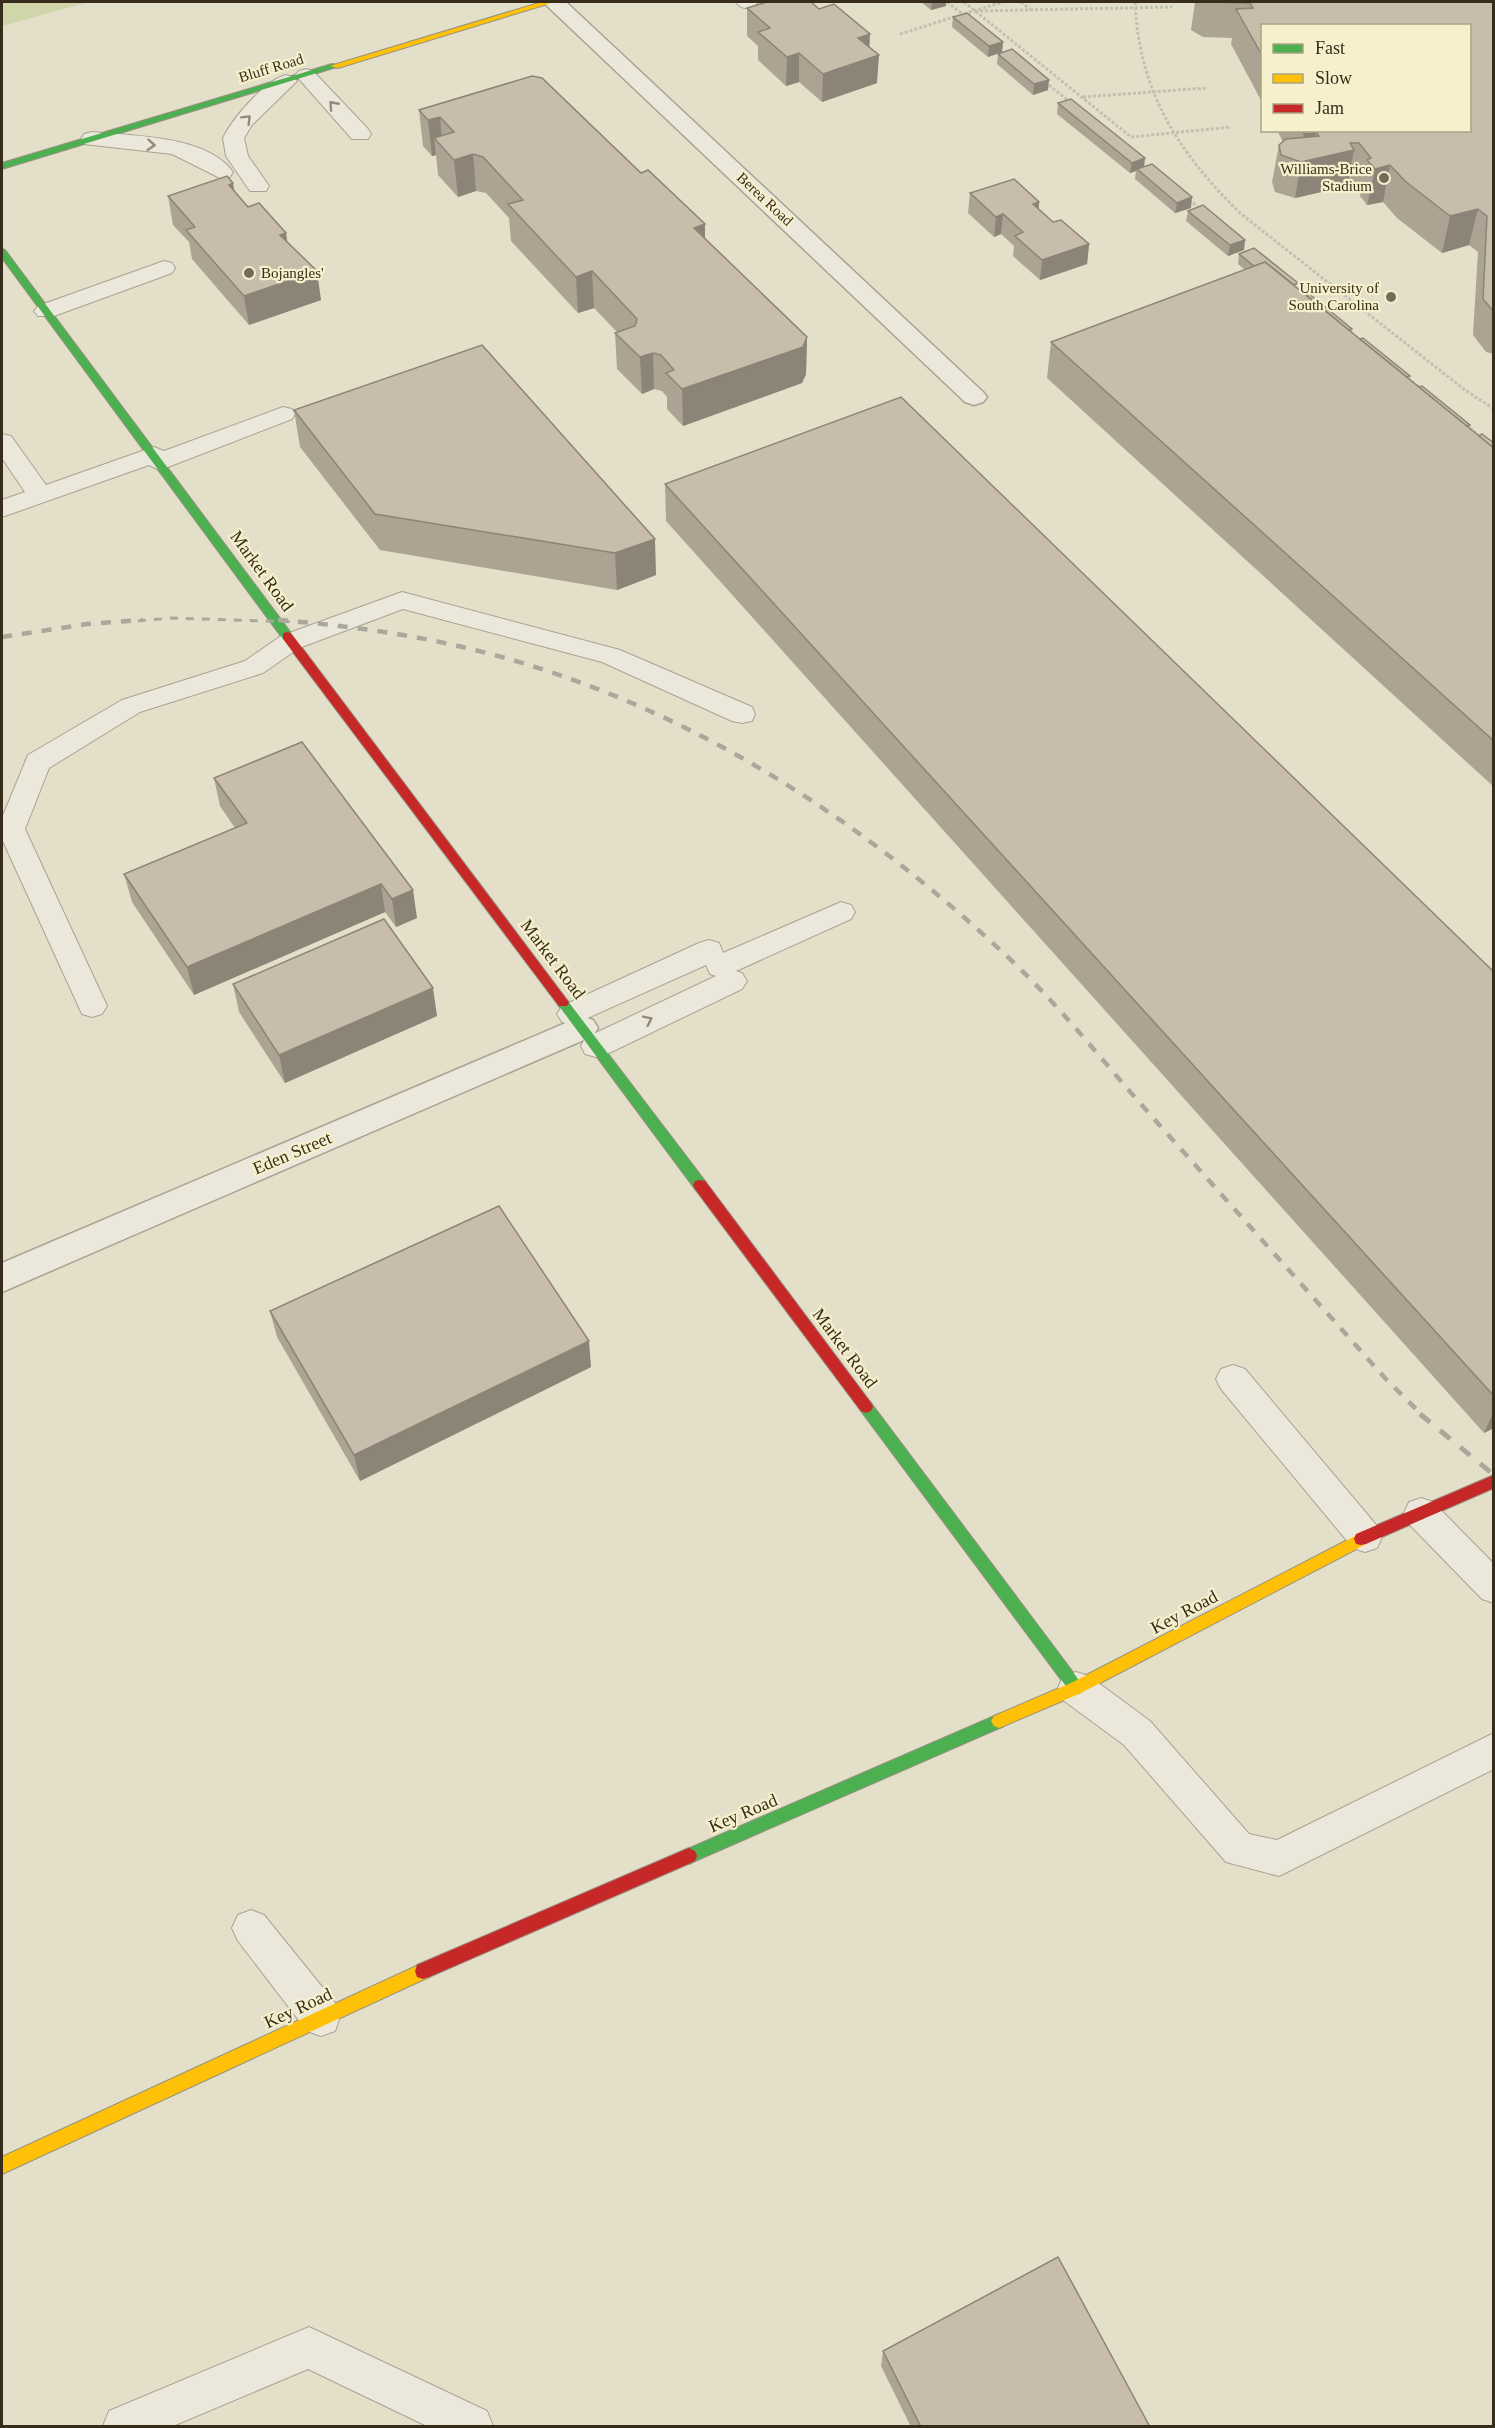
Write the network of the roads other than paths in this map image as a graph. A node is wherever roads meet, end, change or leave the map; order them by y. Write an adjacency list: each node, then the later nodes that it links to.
1 (552, 2): 2 (street, Bluff Road); 11 (street, Berea Road)
2 (296, 78): 3 (lane, one-way to 2); 4 (street, Bluff Road); 7 (lane, one-way to 2)
3 (360, 134)
4 (92, 139): 5 (street, Bluff Road); 6 (lane, one-way to 6)
5 (2, 166)
6 (222, 172)
7 (258, 186)
8 (2, 252): 10 (street, Market Road)
9 (164, 268): 10 (lane)
10 (46, 311): 14 (street, Market Road)
11 (974, 397)
12 (283, 414): 14 (lane)
13 (2, 441): 15 (lane)
14 (156, 458): 15 (lane); 17 (street, Market Road)
15 (40, 495): 16 (lane)
16 (2, 509)
17 (290, 642): 18 (lane); 21 (lane); 22 (street, Market Road)
18 (742, 714)
19 (841, 912): 20 (lane)
20 (720, 966): 22 (lane, one-way to 20); 22 (lane)
21 (92, 1006)
22 (583, 1029): 23 (street, Eden Street); 29 (street, Market Road)
23 (2, 1278)
24 (1233, 1379): 27 (lane)
25 (1494, 1481): 26 (street, Key Road)
26 (1421, 1513): 27 (street, Key Road); 28 (lane)
27 (1365, 1538): 29 (street, Key Road)
28 (1494, 1588)
29 (1076, 1688): 30 (lane); 32 (street, Key Road)
30 (1494, 1750)
31 (251, 1928): 32 (lane)
32 (321, 2017): 33 (street, Key Road)
33 (2, 2166)
34 (124, 2427): 35 (lane)
35 (472, 2427)

